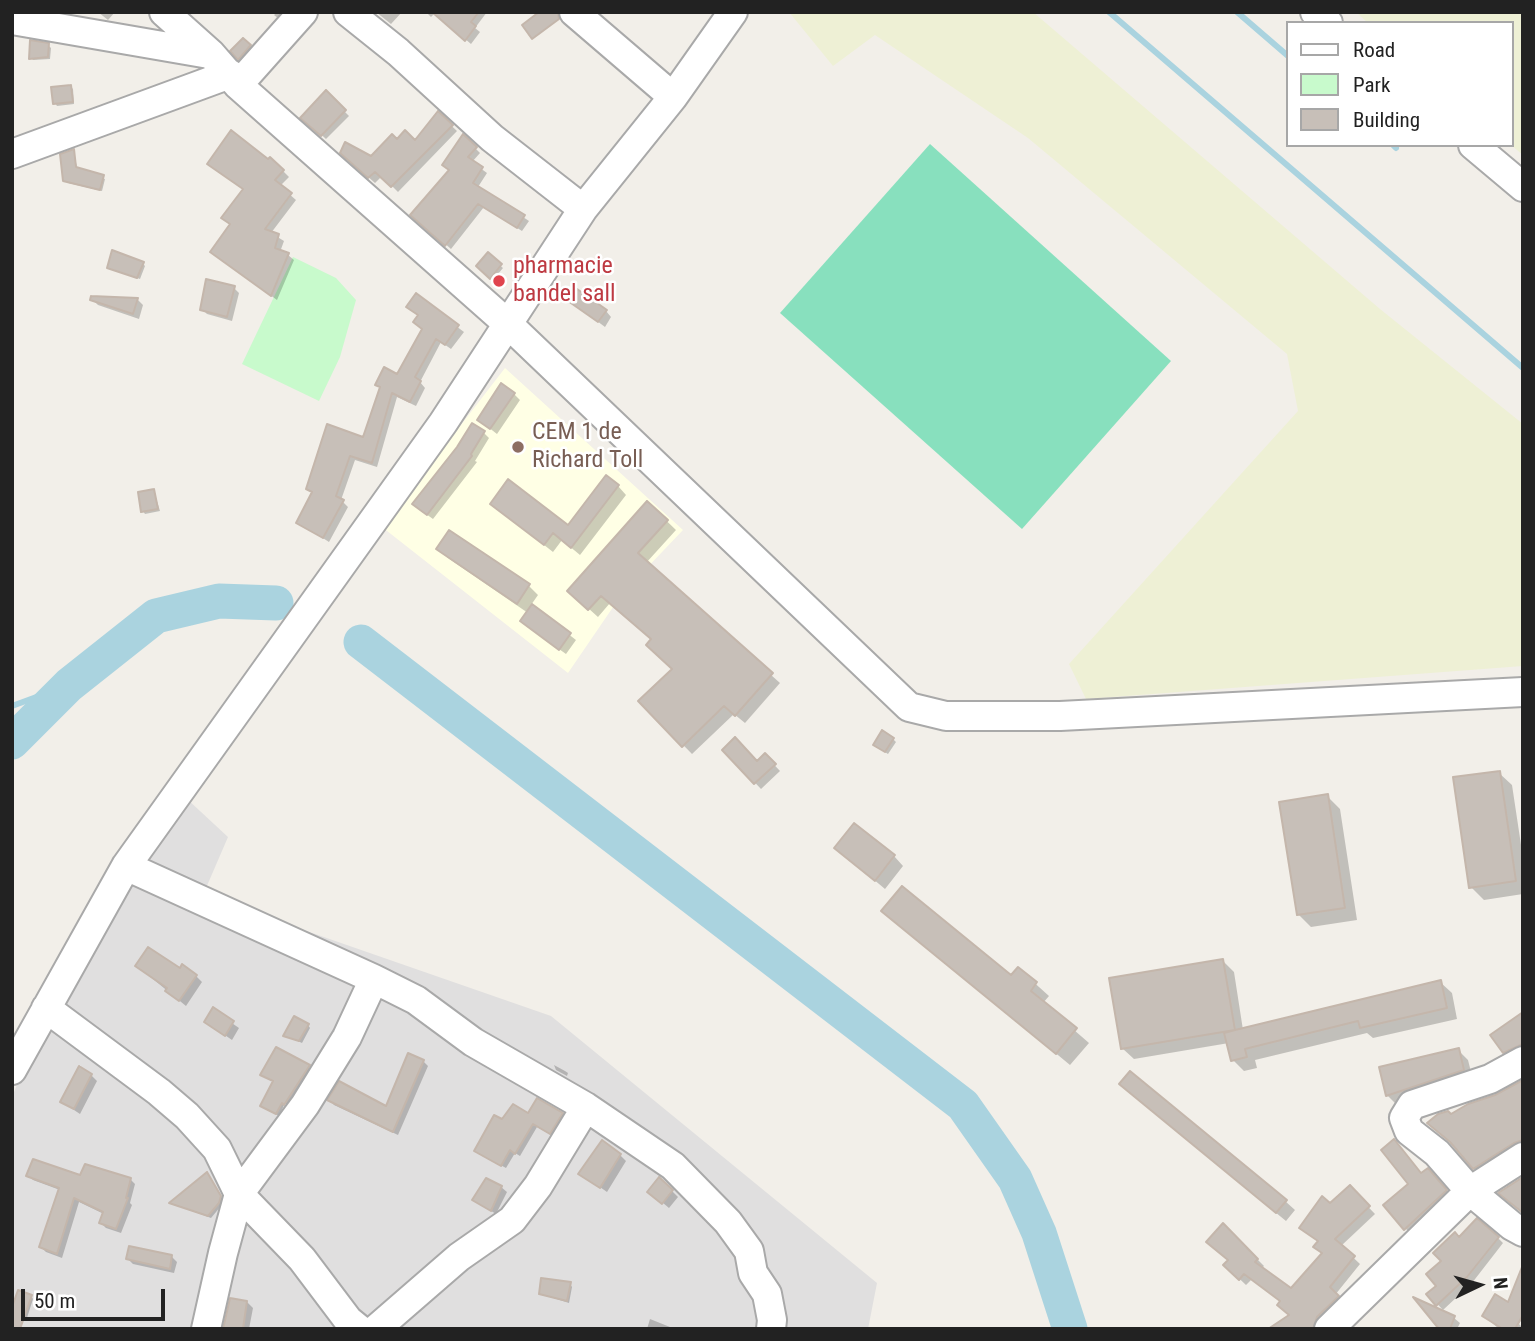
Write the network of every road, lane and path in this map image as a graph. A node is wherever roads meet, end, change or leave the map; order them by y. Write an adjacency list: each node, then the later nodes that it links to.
1 (303, 12): 7 (street)
2 (348, 12): 12 (street)
3 (733, 12): 8 (street)
4 (577, 13): 8 (street)
5 (182, 18): 7 (street)
6 (12, 20): 7 (street)
7 (226, 71): 10 (street); 13 (street)
8 (673, 97): 12 (street)
9 (1475, 147): 11 (street)
10 (12, 154)
11 (1523, 187)
12 (583, 209): 13 (street)
13 (508, 324): 14 (street); 15 (street)
14 (1523, 692)
15 (126, 866): 16 (street); 17 (street)
16 (374, 979): 20 (street); 23 (street)
17 (46, 1008): 19 (street); 23 (street)
18 (1523, 1060): 22 (street)
19 (12, 1070)
20 (586, 1107): 27 (street); 28 (street)
21 (1523, 1157): 22 (street)
22 (1470, 1191): 24 (street); 29 (street)
23 (239, 1194): 25 (street); 26 (street)
24 (1523, 1232)
25 (206, 1329)
26 (359, 1329)
27 (376, 1329)
28 (771, 1329)
29 (1329, 1329)

